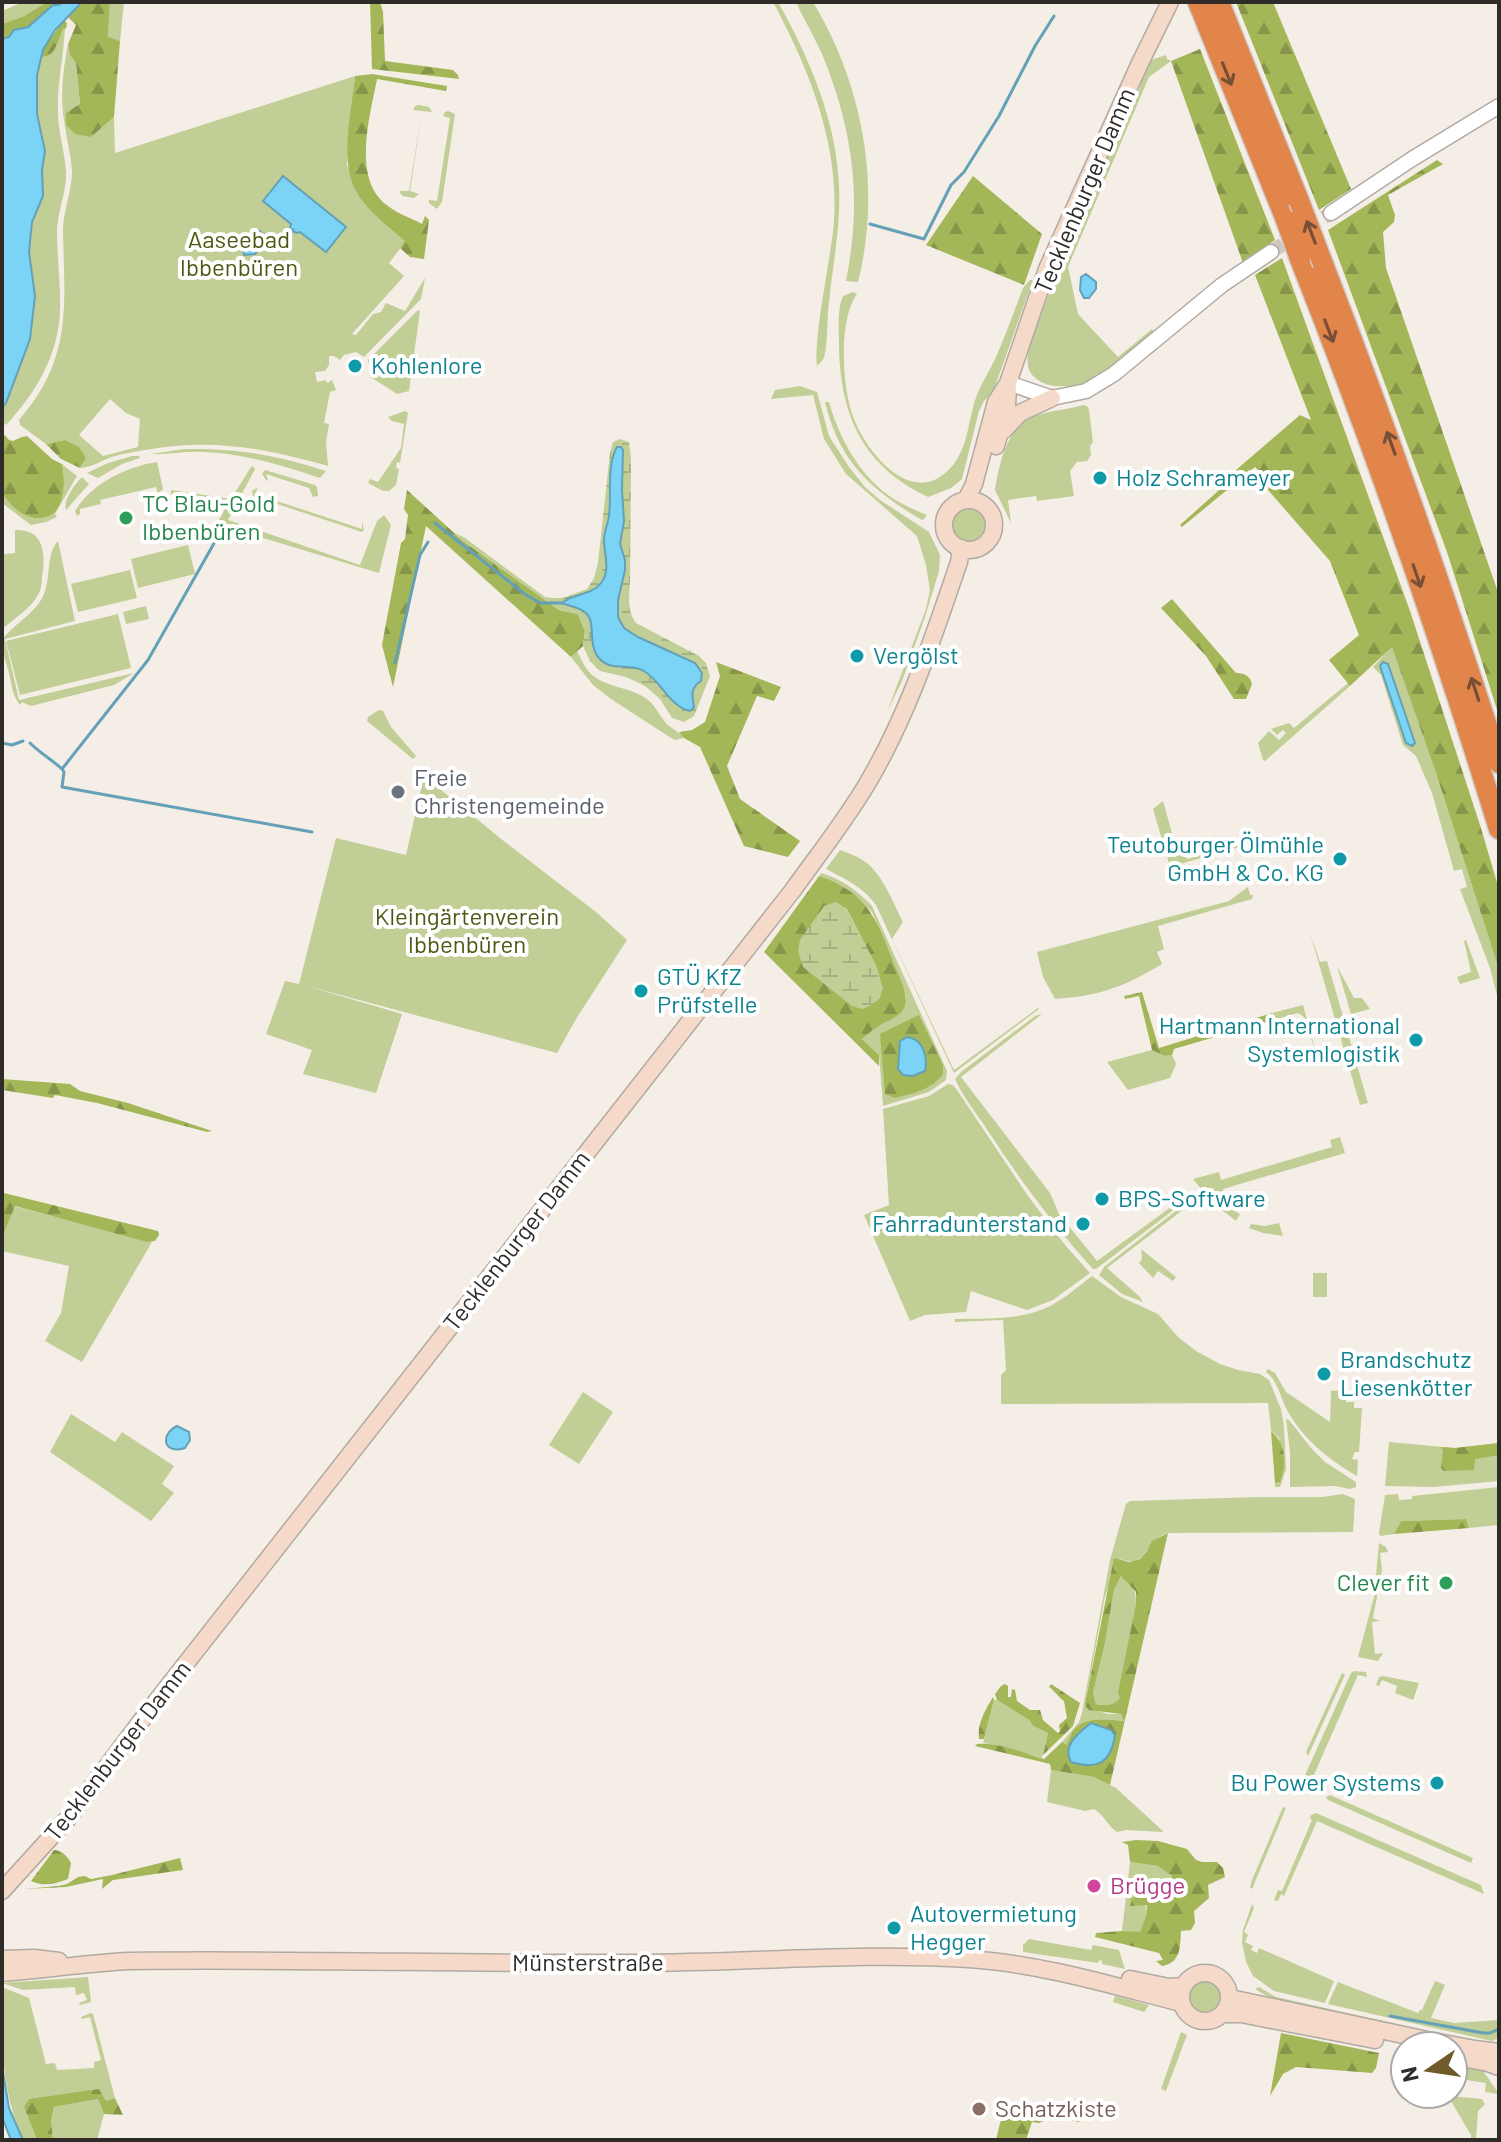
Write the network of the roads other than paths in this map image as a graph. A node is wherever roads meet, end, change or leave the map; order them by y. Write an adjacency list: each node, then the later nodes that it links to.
1 (1170, 2): 7 (main road, Tecklenburger Damm)
2 (1198, 2): 14 (highway, one-way to 14, bridge)
3 (1219, 2): 13 (highway, one-way to 3, bridge)
4 (1499, 106): 5 (street)
5 (1331, 213)
6 (1271, 252): 8 (street)
7 (1008, 383): 8 (street); 9 (main road, Tecklenburger Damm); 10 (main road, Tecklenburger Damm)
8 (1052, 398): 9 (main road)
9 (996, 446): 11 (main road, Tecklenburger Damm)
10 (966, 500): 11 (main road); 12 (main road)
11 (985, 506): 12 (main road)
12 (961, 548): 15 (main road, Tecklenburger Damm)
13 (1499, 763)
14 (1499, 829)
15 (2, 1891)
16 (5, 1960): 17 (main road, Münsterstraße)
17 (1182, 1994): 18 (main road, Münsterstraße); 18 (main road, Münsterstraße)
18 (1227, 2006): 19 (main road, Münsterstraße); 20 (main road, Münsterstraße)
19 (1389, 2043)
20 (1499, 2052)
21 (1469, 2059): 22 (main road)
22 (1499, 2067)

